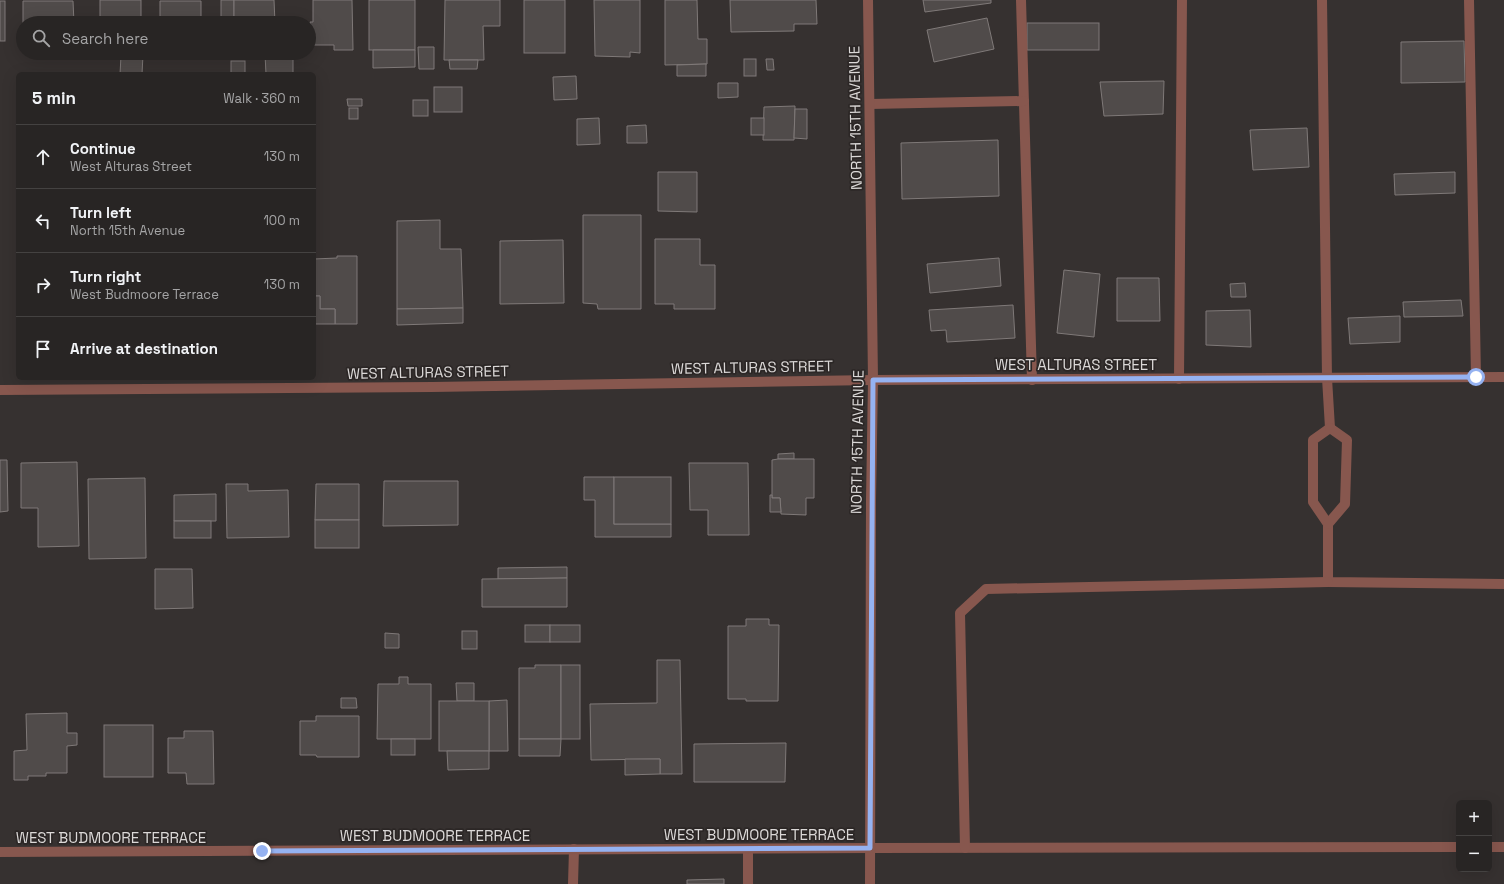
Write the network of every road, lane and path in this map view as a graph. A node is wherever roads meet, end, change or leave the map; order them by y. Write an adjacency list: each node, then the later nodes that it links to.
1 (868, 0): 7 (street, NORTH 15TH AVENUE)
2 (1021, 0): 6 (street)
3 (1182, 0): 11 (street)
4 (1322, 0): 10 (street)
5 (1469, 0): 8 (street)
6 (1024, 101): 7 (street); 13 (street)
7 (870, 104): 12 (street, NORTH 15TH AVENUE)
8 (1476, 377): 9 (street, WEST ALTURAS STREET); 10 (street, WEST ALTURAS STREET)
9 (1504, 377)
10 (1326, 378): 11 (street, WEST ALTURAS STREET); 15 (street)
11 (1179, 379): 13 (street, WEST ALTURAS STREET)
12 (873, 380): 13 (street, WEST ALTURAS STREET); 14 (street, WEST ALTURAS STREET); 22 (street, NORTH 15TH AVENUE)
13 (1032, 380)
14 (0, 390)
15 (1330, 428): 16 (street); 16 (street)
16 (1328, 524): 17 (street)
17 (1328, 582): 18 (street); 23 (street)
18 (1504, 584)
19 (1456, 847): 23 (street, WEST BUDMOORE TERRACE)
20 (1492, 847): 21 (street)
21 (1504, 847)
22 (870, 848): 23 (street, WEST BUDMOORE TERRACE); 25 (street, WEST BUDMOORE TERRACE); 29 (street, NORTH 15TH AVENUE)
23 (964, 848)
24 (574, 849): 25 (street, WEST BUDMOORE TERRACE); 26 (street, WEST BUDMOORE TERRACE); 27 (street)
25 (748, 849): 28 (street)
26 (0, 852)
27 (573, 884)
28 (748, 884)
29 (870, 884)

